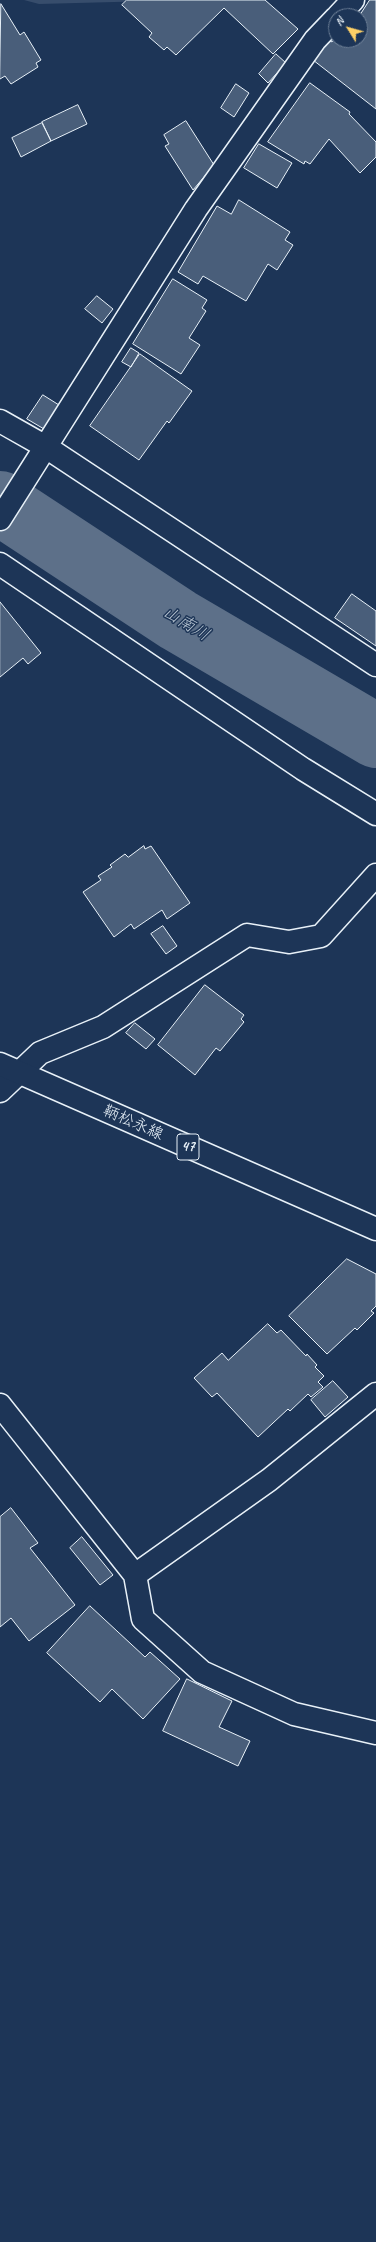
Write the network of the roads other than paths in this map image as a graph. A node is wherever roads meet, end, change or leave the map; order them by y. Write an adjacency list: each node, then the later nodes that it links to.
1 (353, 0): 2 (street)
2 (345, 8)
3 (328, 26): 5 (street)
4 (0, 421): 5 (street)
5 (41, 456): 6 (street); 8 (street)
6 (0, 519)
7 (0, 564): 9 (street)
8 (376, 665)
9 (376, 814)
10 (376, 876): 12 (street)
11 (0, 1064): 12 (street, 鞆松永線 / 47)
12 (20, 1074): 13 (street); 14 (street, 鞆松永線 / 47)
13 (0, 1090)
14 (376, 1229)
15 (376, 1394): 17 (street)
16 (0, 1405): 17 (street)
17 (135, 1575): 18 (street)
18 (376, 1733)

